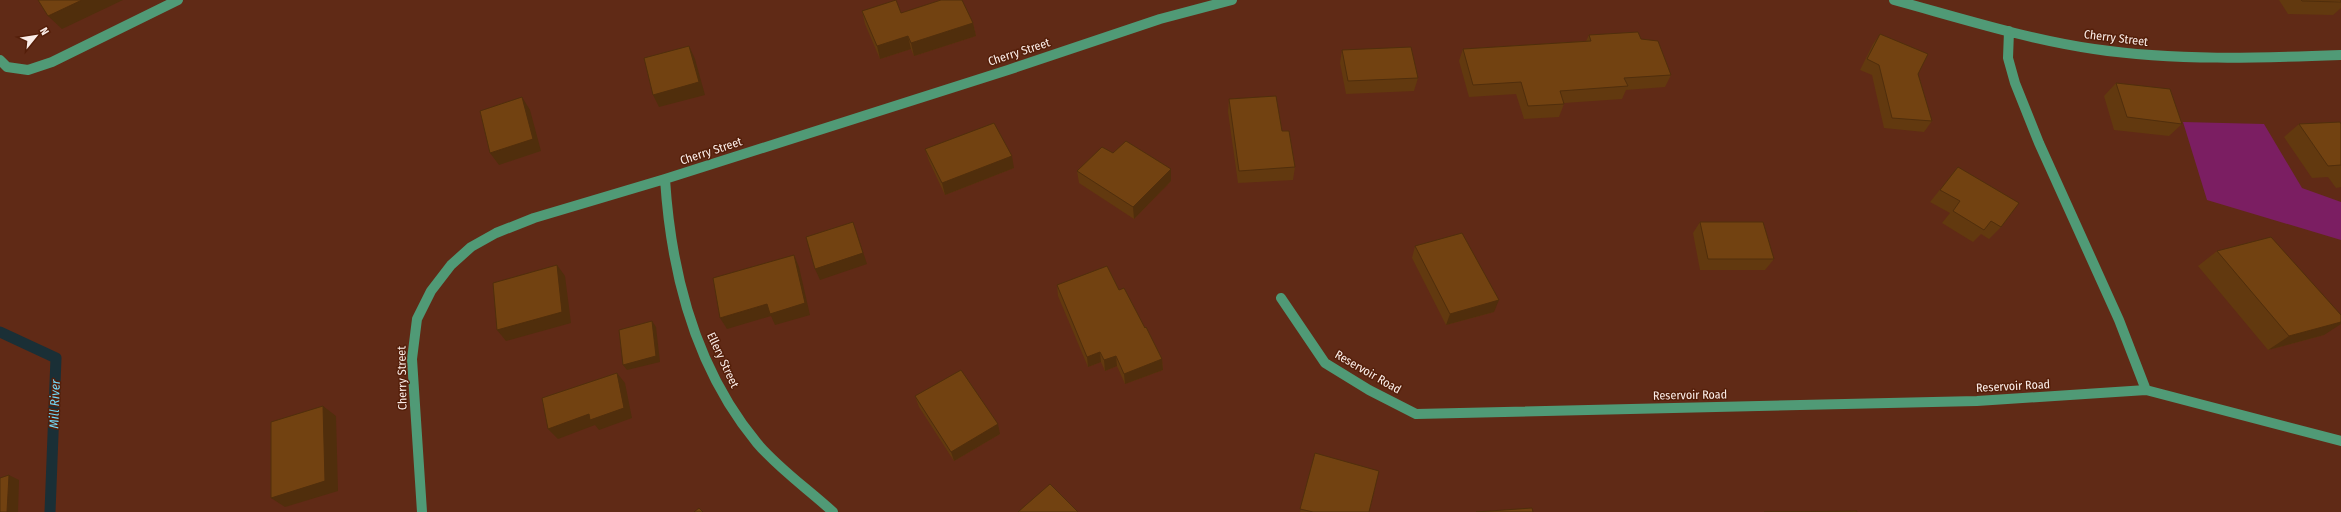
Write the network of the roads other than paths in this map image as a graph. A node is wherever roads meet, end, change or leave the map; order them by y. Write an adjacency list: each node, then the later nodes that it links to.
1 (178, 0): 6 (street)
2 (1232, 0): 7 (street, Cherry Street)
3 (1894, 0): 4 (street, Cherry Street)
4 (2008, 31): 5 (street, Cherry Street); 9 (street)
5 (2341, 55)
6 (0, 60)
7 (665, 179): 11 (street, Cherry Street); 12 (street, Ellery Street)
8 (1281, 298): 9 (street, Reservoir Road)
9 (2146, 390): 10 (street, Reservoir Road)
10 (2341, 441)
11 (422, 512)
12 (833, 512)

